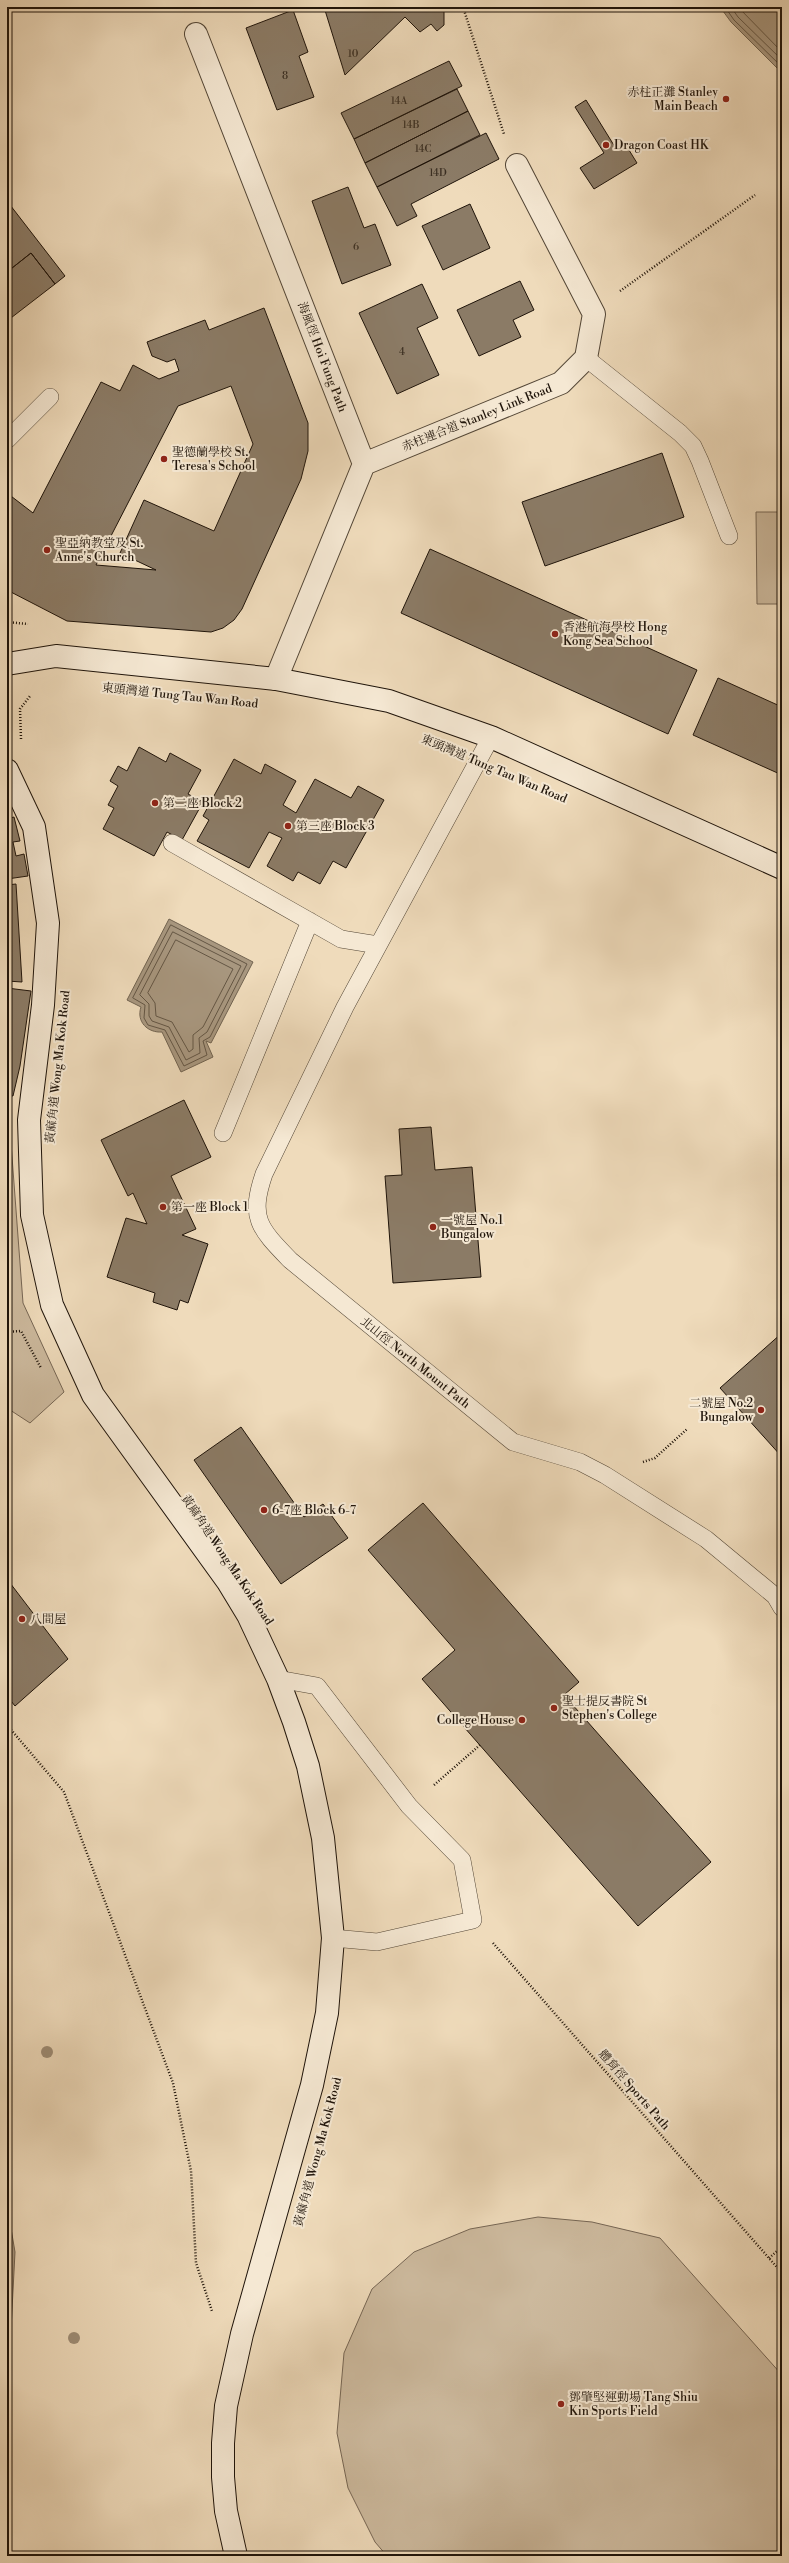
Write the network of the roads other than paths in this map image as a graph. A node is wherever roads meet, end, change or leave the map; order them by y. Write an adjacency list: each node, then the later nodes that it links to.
1 (196, 34): 6 (street, 海風徑 Hoi Fung Path)
2 (517, 165): 3 (street)
3 (586, 358): 6 (street, 赤柱連合道 Stanley Link Road); 7 (lane)
4 (50, 397): 5 (lane)
5 (7, 440)
6 (364, 464): 9 (street)
7 (730, 536)
8 (7, 664): 9 (street, 東頭灣道 Tung Tau Wan Road)
9 (276, 679): 10 (street, 東頭灣道 Tung Tau Wan Road)
10 (492, 738): 13 (street, 東頭灣道 Tung Tau Wan Road); 15 (lane, 北山徑 North Mount Path)
11 (7, 770): 18 (street, 黃麻角道 Wong Ma Kok Road)
12 (172, 843): 14 (lane)
13 (782, 868)
14 (310, 921): 15 (lane); 16 (lane)
15 (378, 945): 17 (lane, 北山徑 North Mount Path)
16 (223, 1133)
17 (782, 1608)
18 (278, 1679): 19 (street, 黃麻角道 Wong Ma Kok Road); 19 (lane)
19 (333, 1938): 20 (street, 黃麻角道 Wong Ma Kok Road)
20 (236, 2556)

